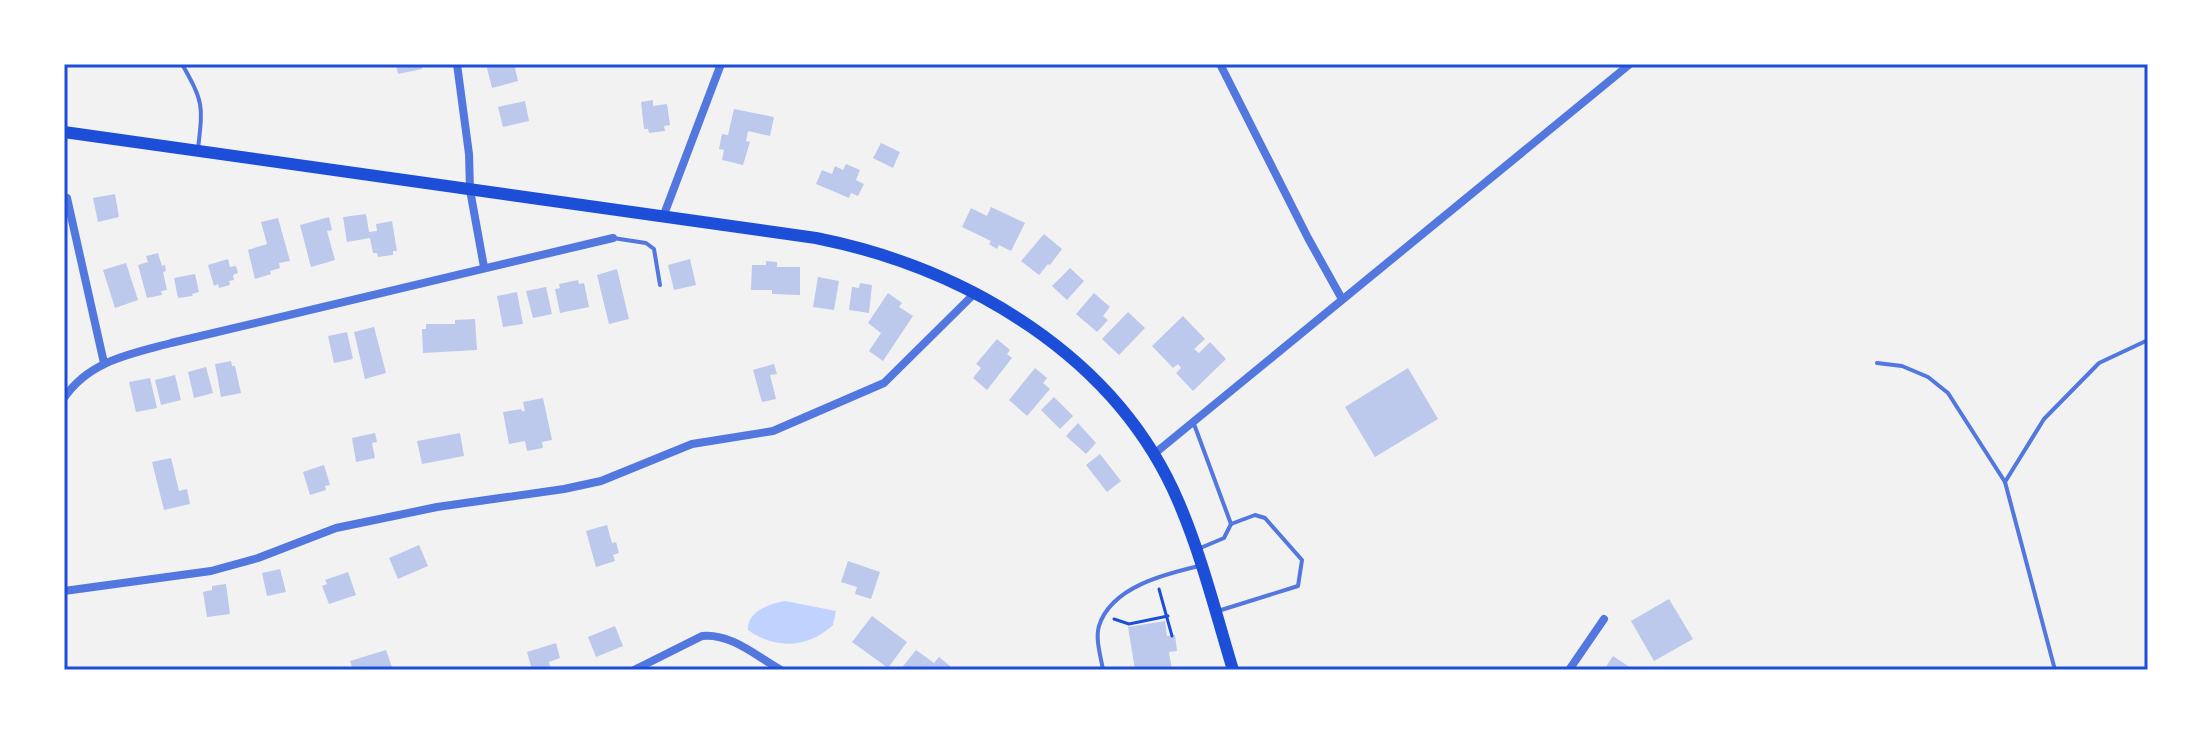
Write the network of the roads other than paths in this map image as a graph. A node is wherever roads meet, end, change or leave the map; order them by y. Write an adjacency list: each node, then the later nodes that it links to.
1 (182, 64): 7 (lane)
2 (457, 64): 8 (street)
3 (721, 64): 10 (street)
4 (1220, 64): 15 (street)
5 (1630, 64): 15 (street)
6 (64, 132): 7 (main road)
7 (198, 151): 8 (main road)
8 (470, 190): 10 (main road); 12 (street)
9 (67, 198): 17 (street)
10 (663, 217): 14 (main road)
11 (613, 238): 12 (street); 13 (lane)
12 (484, 267): 17 (street)
13 (660, 285)
14 (975, 293): 21 (main road); 26 (street)
15 (1342, 299): 20 (street)
16 (2148, 340): 22 (lane)
17 (104, 363): 19 (street)
18 (1877, 363): 22 (lane)
19 (64, 398)
20 (1193, 421): 21 (street); 23 (lane)
21 (1154, 454): 24 (main road)
22 (2005, 482): 34 (lane)
23 (1231, 524): 24 (lane); 27 (lane)
24 (1197, 550): 25 (main road)
25 (1203, 565): 27 (main road); 31 (lane)
26 (64, 591)
27 (1215, 612): 32 (main road)
28 (1604, 619): 33 (street)
29 (634, 670): 30 (street)
30 (781, 670)
31 (1103, 670)
32 (1233, 670)
33 (1569, 670)
34 (2055, 670)

